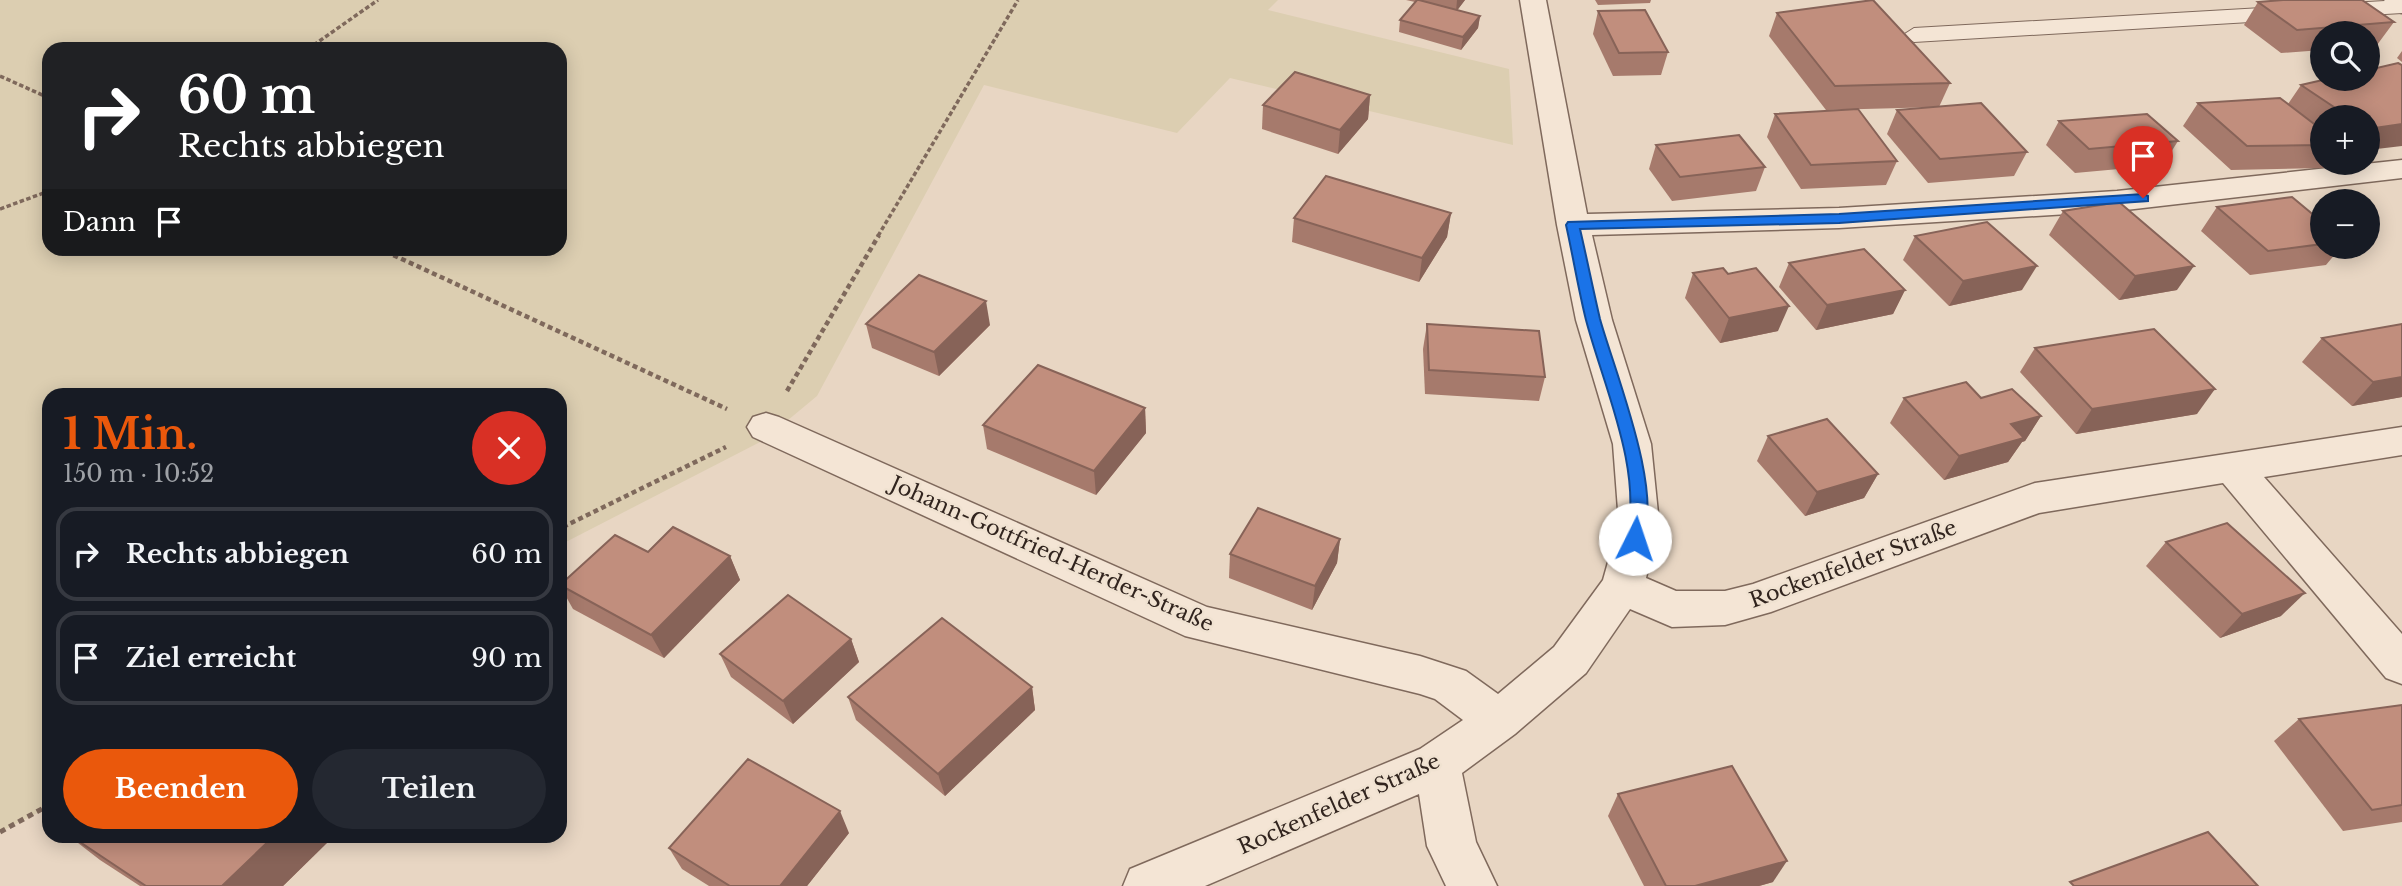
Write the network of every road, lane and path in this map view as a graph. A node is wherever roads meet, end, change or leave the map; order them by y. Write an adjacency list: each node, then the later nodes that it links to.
1 (378, 0): 7 (path)
2 (1018, 0): 15 (path)
3 (1533, 0): 13 (street)
4 (2397, 0): 5 (street)
5 (2402, 5): 6 (lane)
6 (1914, 35)
7 (318, 42)
8 (0, 76): 9 (path)
9 (42, 95)
10 (2402, 169): 13 (street)
11 (42, 194): 12 (path)
12 (0, 209)
13 (1573, 225): 19 (street)
14 (395, 256): 15 (path)
15 (766, 427): 18 (path); 21 (street, Johann-Gottfried-Herder-Straße)
16 (2402, 441): 17 (street, Rockenfelder Straße)
17 (2231, 466): 19 (street, Rockenfelder Straße); 20 (street)
18 (567, 526)
19 (1623, 586): 21 (street, Rockenfelder Straße)
20 (2402, 665)
21 (1499, 720): 22 (street, Rockenfelder Straße)
22 (1437, 764): 25 (street, Rockenfelder Straße); 26 (street)
23 (42, 810): 24 (path)
24 (0, 832)
25 (1148, 886)
26 (1472, 886)

